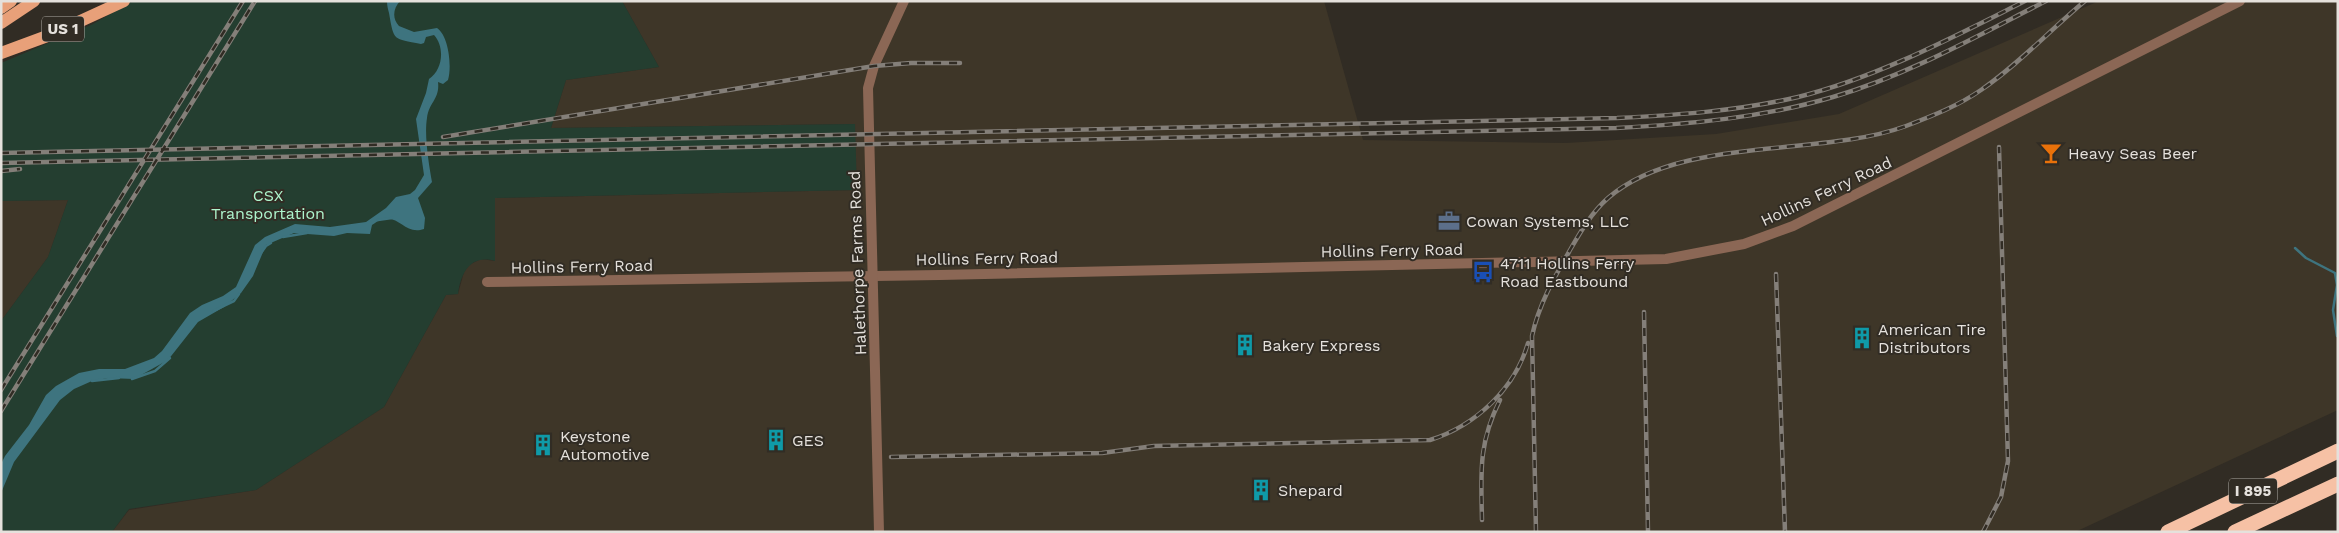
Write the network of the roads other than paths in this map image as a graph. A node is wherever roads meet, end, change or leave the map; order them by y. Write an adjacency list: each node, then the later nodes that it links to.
1 (11, 1): 6 (main road)
2 (34, 1): 7 (main road)
3 (124, 1): 8 (main road, US 1)
4 (904, 1): 9 (street, Halethorpe Farms Road)
5 (2240, 1): 9 (street, Hollins Ferry Road)
6 (1, 8)
7 (1, 23)
8 (1, 53)
9 (873, 275): 10 (street, Hollins Ferry Road); 13 (street, Halethorpe Farms Road)
10 (487, 282)
11 (2338, 451): 14 (highway, I 895)
12 (2338, 484): 15 (highway, I 895)
13 (879, 532)
14 (2168, 532)
15 (2235, 532)

